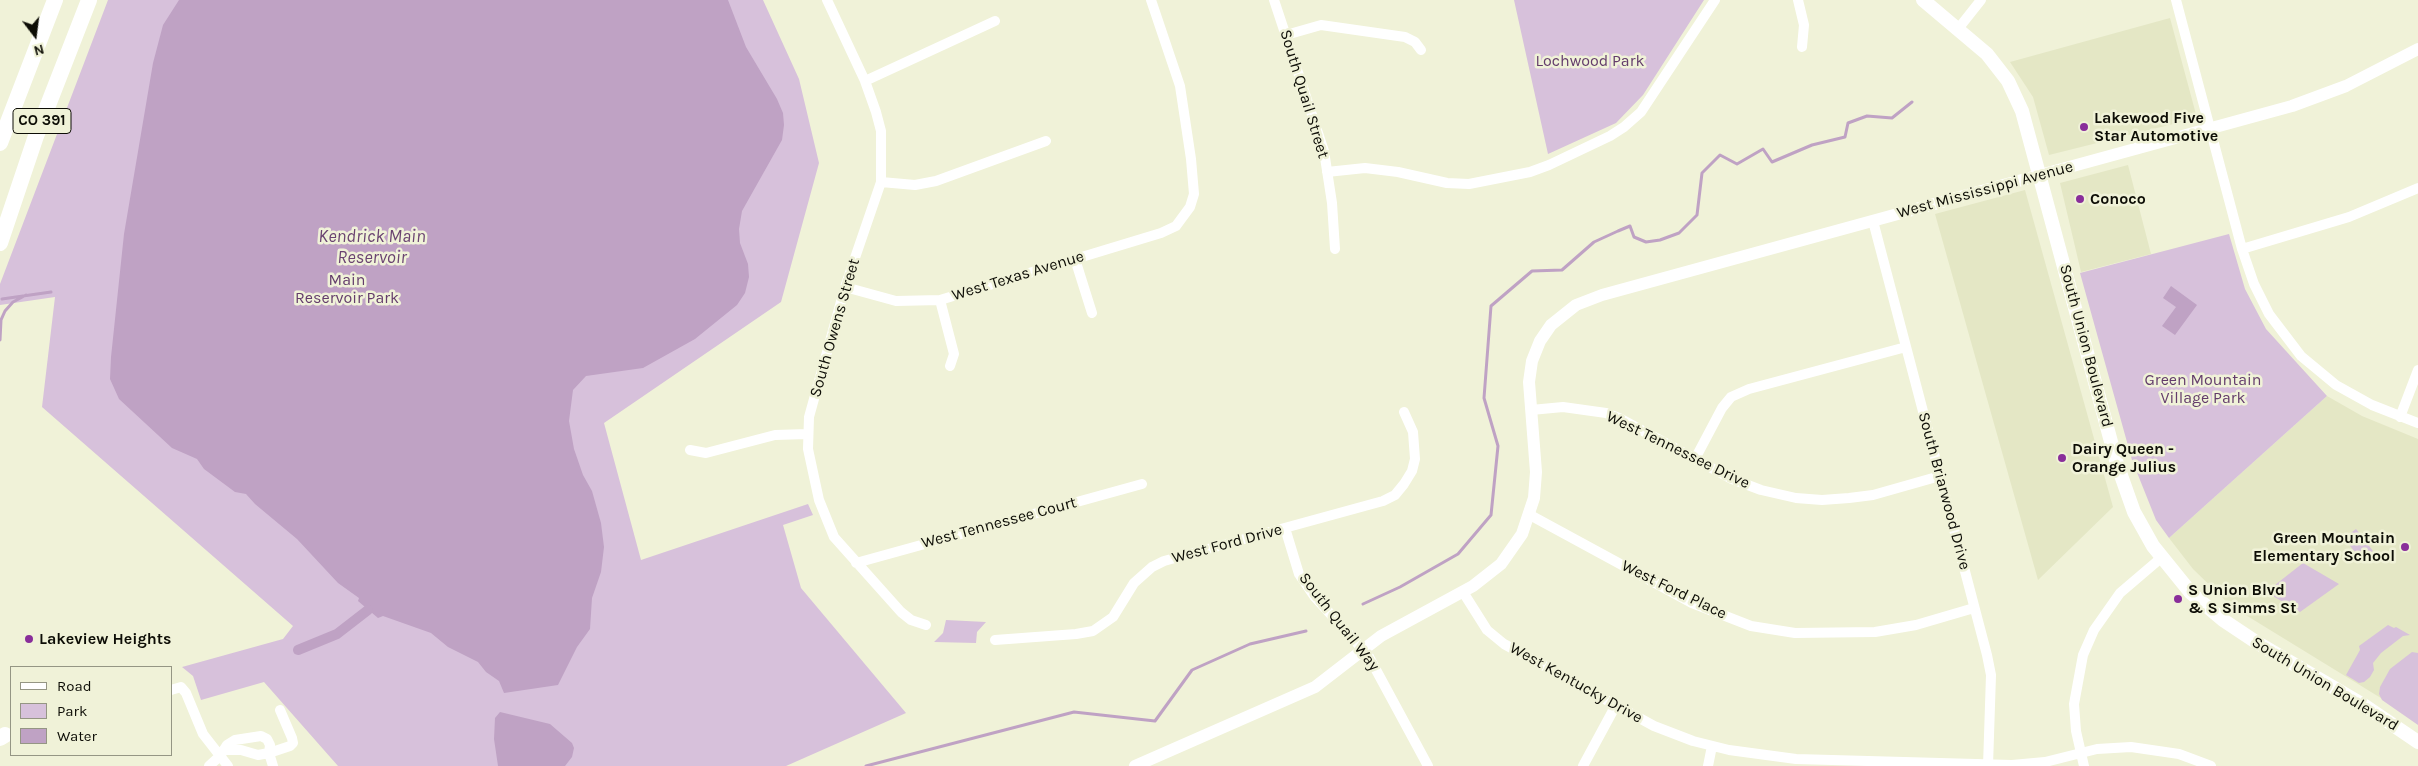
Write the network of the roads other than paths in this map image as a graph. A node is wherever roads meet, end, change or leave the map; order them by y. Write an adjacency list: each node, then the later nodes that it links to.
1 (55, 0): 20 (main road, CO 391)
2 (89, 0): 26 (main road, CO 391)
3 (827, 0): 17 (street, South Owens Street)
4 (1151, 0): 29 (street, West Texas Avenue)
5 (1274, 0): 13 (street, South Quail Street)
6 (1715, 0): 21 (street)
7 (1798, 0): 14 (street)
8 (1923, 0): 12 (main road, South Union Boulevard)
9 (1981, 0): 12 (street)
10 (2176, 0): 18 (street)
11 (995, 21): 17 (street)
12 (1958, 29): 22 (main road, South Union Boulevard)
13 (1286, 35): 16 (street); 21 (street, South Quail Street)
14 (1802, 47)
15 (2418, 49): 18 (street, West Mississippi Avenue)
16 (1421, 50)
17 (865, 81): 23 (street, South Owens Street)
18 (2210, 129): 22 (street, West Mississippi Avenue); 28 (street)
19 (1046, 141): 23 (street)
20 (0, 143)
21 (1328, 172): 27 (street, South Quail Street)
22 (2041, 175): 25 (street, West Mississippi Avenue); 47 (main road, South Union Boulevard)
23 (881, 182): 30 (street, South Owens Street)
24 (2418, 188): 28 (street)
25 (1873, 221): 33 (street, South Briarwood Drive); 36 (street, West Mississippi Avenue)
26 (0, 243)
27 (1335, 249)
28 (2242, 249): 38 (street)
29 (1076, 259): 31 (street, West Texas Avenue); 32 (street)
30 (845, 287): 31 (street, West Texas Avenue); 40 (street, South Owens Street)
31 (940, 300): 34 (street)
32 (1092, 314)
33 (1906, 348): 42 (street); 43 (street, South Briarwood Drive)
34 (950, 366)
35 (2418, 370): 38 (street)
36 (1532, 410): 42 (street, West Tennessee Drive); 45 (street, West Mississippi Avenue)
37 (1404, 412): 46 (street, West Ford Drive)
38 (2400, 417): 39 (street)
39 (2418, 424)
40 (807, 434): 41 (street); 48 (street, South Owens Street)
41 (690, 450)
42 (1695, 459): 43 (street, West Tennessee Drive)
43 (1940, 476): 50 (street, South Briarwood Drive)
44 (1142, 484): 48 (street, West Tennessee Court)
45 (1530, 515): 49 (street, West Mississippi Avenue); 50 (street, West Ford Place)
46 (1285, 528): 52 (street, West Ford Drive); 53 (street, South Quail Way)
47 (2161, 558): 57 (main road, South Union Boulevard); 61 (street)
48 (856, 563): 51 (street, South Owens Street)
49 (1462, 592): 53 (street); 55 (street, West Kentucky Drive)
50 (1974, 608): 63 (street, South Briarwood Drive)
51 (926, 625)
52 (995, 640)
53 (1364, 650): 67 (street); 68 (street, South Quail Way)
54 (176, 688): 59 (street)
55 (1616, 705): 58 (street, West Kentucky Drive); 69 (street)
56 (280, 710): 60 (street)
57 (2418, 742)
58 (1712, 746): 62 (street, West Kentucky Drive); 70 (street)
59 (222, 753): 60 (street); 60 (street); 64 (street); 65 (street)
60 (269, 753): 66 (street)
61 (2080, 753): 63 (street, West Kentucky Drive); 71 (street); 72 (street, West Kentucky Drive)
62 (1840, 763): 63 (street, West Kentucky Drive)
63 (1988, 765)
64 (209, 766)
65 (228, 766)
66 (273, 766)
67 (1135, 766)
68 (1428, 766)
69 (1583, 766)
70 (1708, 766)
71 (2084, 766)
72 (2211, 766)

